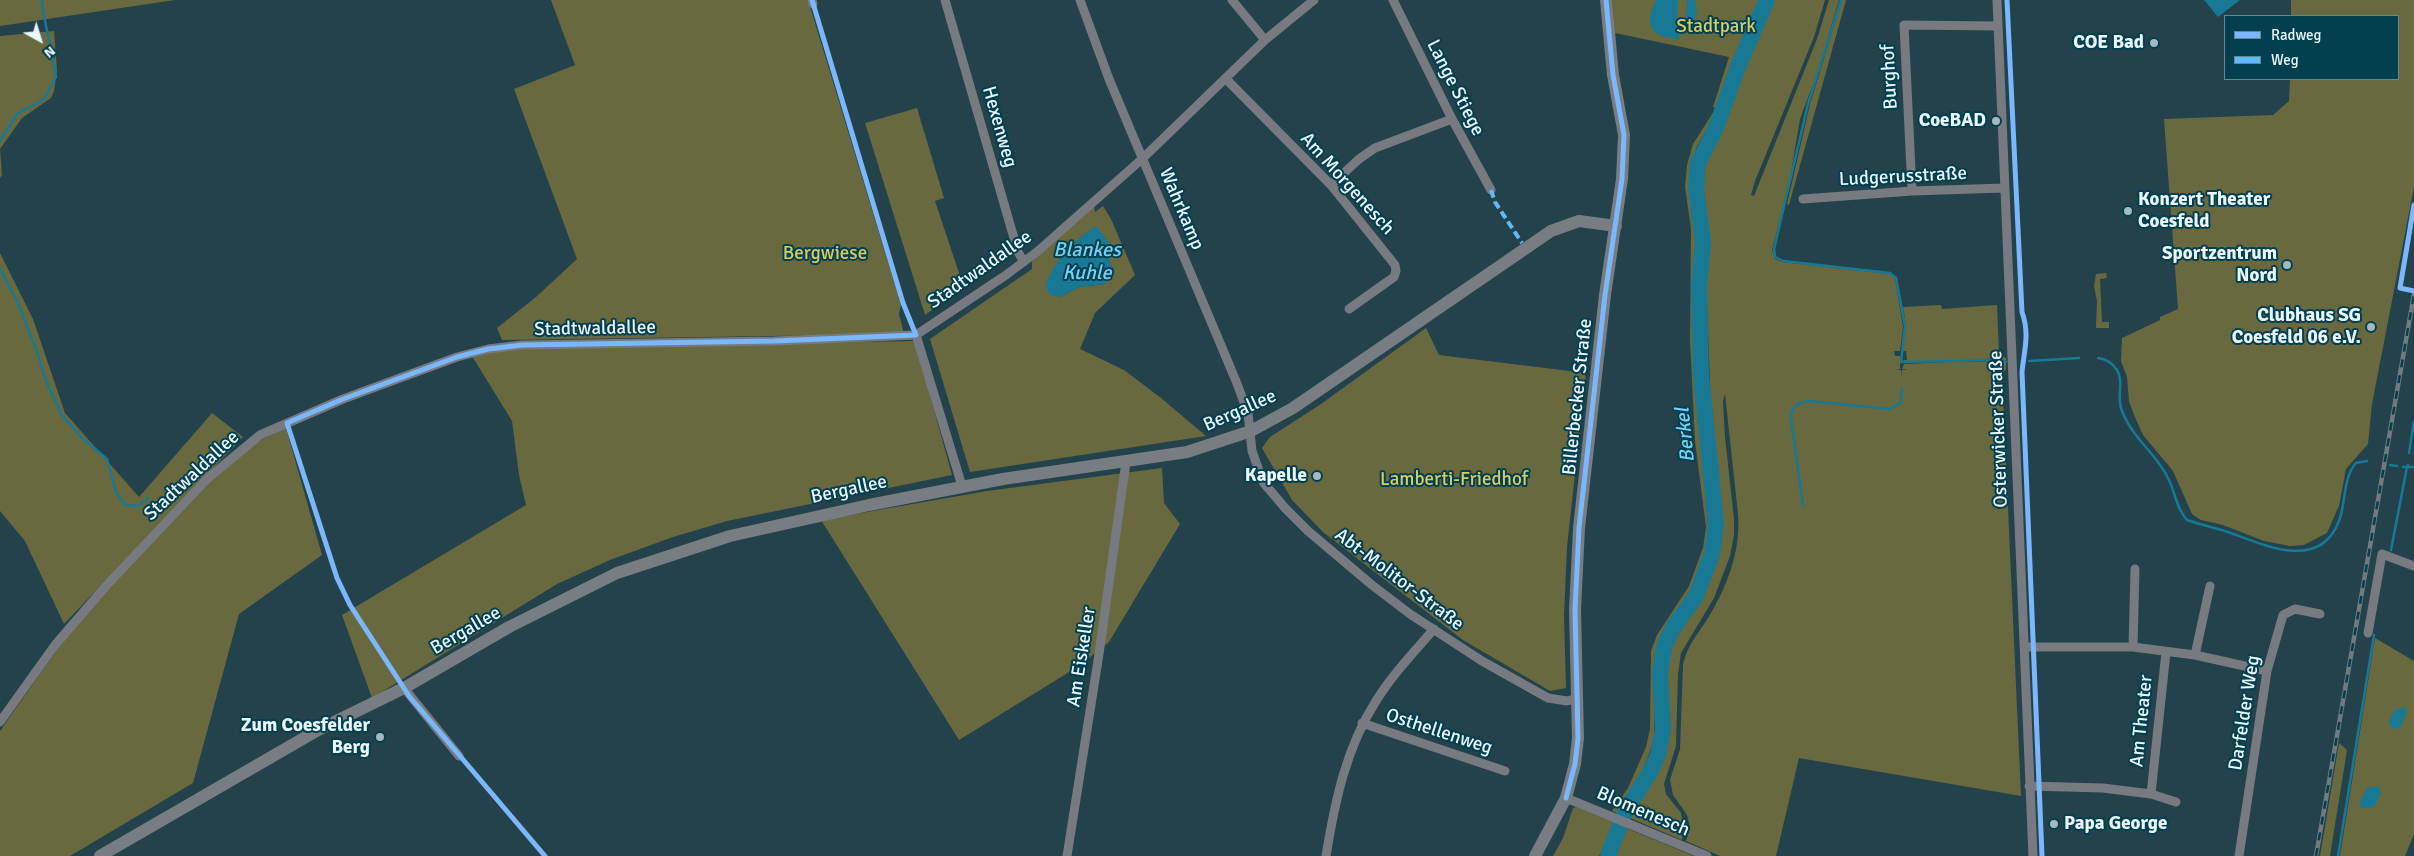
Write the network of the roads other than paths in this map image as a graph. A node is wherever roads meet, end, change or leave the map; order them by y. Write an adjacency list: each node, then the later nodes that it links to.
1 (945, 0): 19 (street, Hexenweg)
2 (1080, 0): 12 (street, Wahrkamp)
3 (1232, 0): 9 (street)
4 (1314, 0): 9 (street, Stadtwaldallee)
5 (1393, 0): 11 (street, Lange Stiege)
6 (1606, 0): 18 (street, Billerbecker Straße)
7 (1997, 0): 8 (street, Osterwicker Straße)
8 (1998, 26): 14 (street, Osterwicker Straße); 16 (street, Burghof)
9 (1265, 40): 10 (street, Stadtwaldallee)
10 (1226, 79): 12 (street, Stadtwaldallee); 13 (street, Am Morgenesch)
11 (1452, 118): 13 (street); 15 (street, Lange Stiege)
12 (1142, 159): 19 (street, Stadtwaldallee); 22 (street, Wahrkamp)
13 (1331, 185): 20 (street, Am Morgenesch)
14 (2004, 188): 16 (street, Ludgerusstraße); 32 (street, Osterwicker Straße)
15 (1491, 190)
16 (1912, 191): 17 (street, Ludgerusstraße)
17 (1803, 199)
18 (1616, 226): 22 (street, Bergallee); 37 (street, Billerbecker Straße)
19 (1024, 262): 21 (street, Stadtwaldallee)
20 (1349, 309)
21 (916, 335): 24 (street); 38 (street, Stadtwaldallee)
22 (1251, 431): 23 (street, Bergallee); 29 (street, Abt-Molitor-Straße)
23 (1126, 462): 24 (street, Bergallee); 48 (street, Am Eiskeller)
24 (962, 486): 36 (street, Bergallee)
25 (2414, 566): 30 (street)
26 (2134, 569): 31 (street, Am Theater)
27 (2210, 586): 34 (street)
28 (2320, 614): 35 (street, Darfelder Weg)
29 (1434, 629): 37 (street, Abt-Molitor-Straße); 39 (street, Osthellenweg)
30 (2368, 633)
31 (2133, 646): 32 (street, Am Theater); 33 (street, Am Theater)
32 (2024, 647): 42 (street, Osterwicker Straße)
33 (2166, 652): 34 (street, Am Theater); 43 (street, Am Theater)
34 (2195, 655): 35 (street, Am Theater)
35 (2267, 671): 52 (street, Darfelder Weg)
36 (404, 688): 40 (street); 47 (street, Bergallee)
37 (1578, 698): 44 (street, Billerbecker Straße)
38 (0, 722)
39 (1362, 724): 41 (street, Osthellenweg); 49 (street, Osthellenweg)
40 (459, 756)
41 (1505, 771)
42 (2030, 786): 43 (street, Am Theater); 51 (street, Osterwicker Straße)
43 (2151, 794): 45 (street, Am Theater)
44 (1566, 798): 46 (street, Blomenesch); 50 (street, Billerbecker Straße)
45 (2176, 802)
46 (1703, 854)
47 (100, 856)
48 (1067, 856)
49 (1326, 856)
50 (1535, 856)
51 (2032, 856)
52 (2239, 856)

